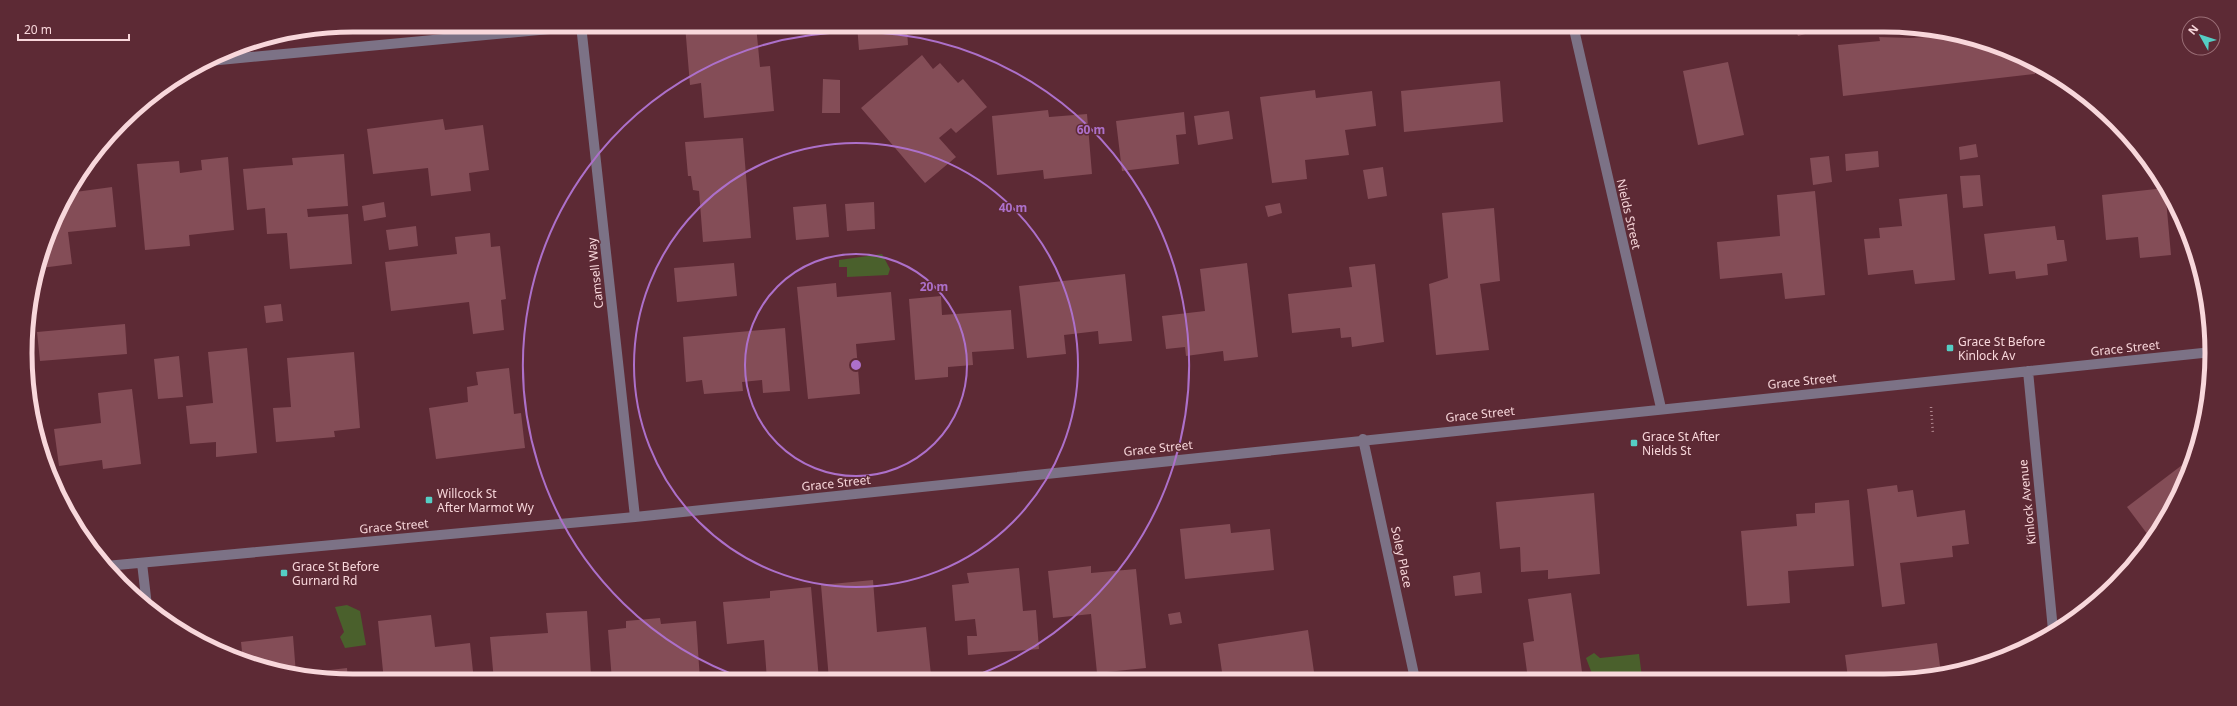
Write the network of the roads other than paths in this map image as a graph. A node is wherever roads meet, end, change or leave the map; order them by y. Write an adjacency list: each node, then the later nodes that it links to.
1 (517, 32): 4 (street, Camsell Way)
2 (582, 32): 9 (street, Camsell Way)
3 (1575, 32): 7 (street, Nields Street)
4 (222, 60)
5 (2205, 353): 6 (street, Grace Street)
6 (2028, 370): 7 (street, Grace Street); 13 (street, Kinlock Avenue)
7 (1661, 408): 8 (street, Grace Street)
8 (1363, 439): 9 (street, Grace Street); 14 (street, Soley Place)
9 (634, 517): 10 (street, Grace Street)
10 (142, 563): 11 (street, Grace Street); 12 (street)
11 (112, 565)
12 (146, 598)
13 (2053, 626)
14 (1413, 674)

